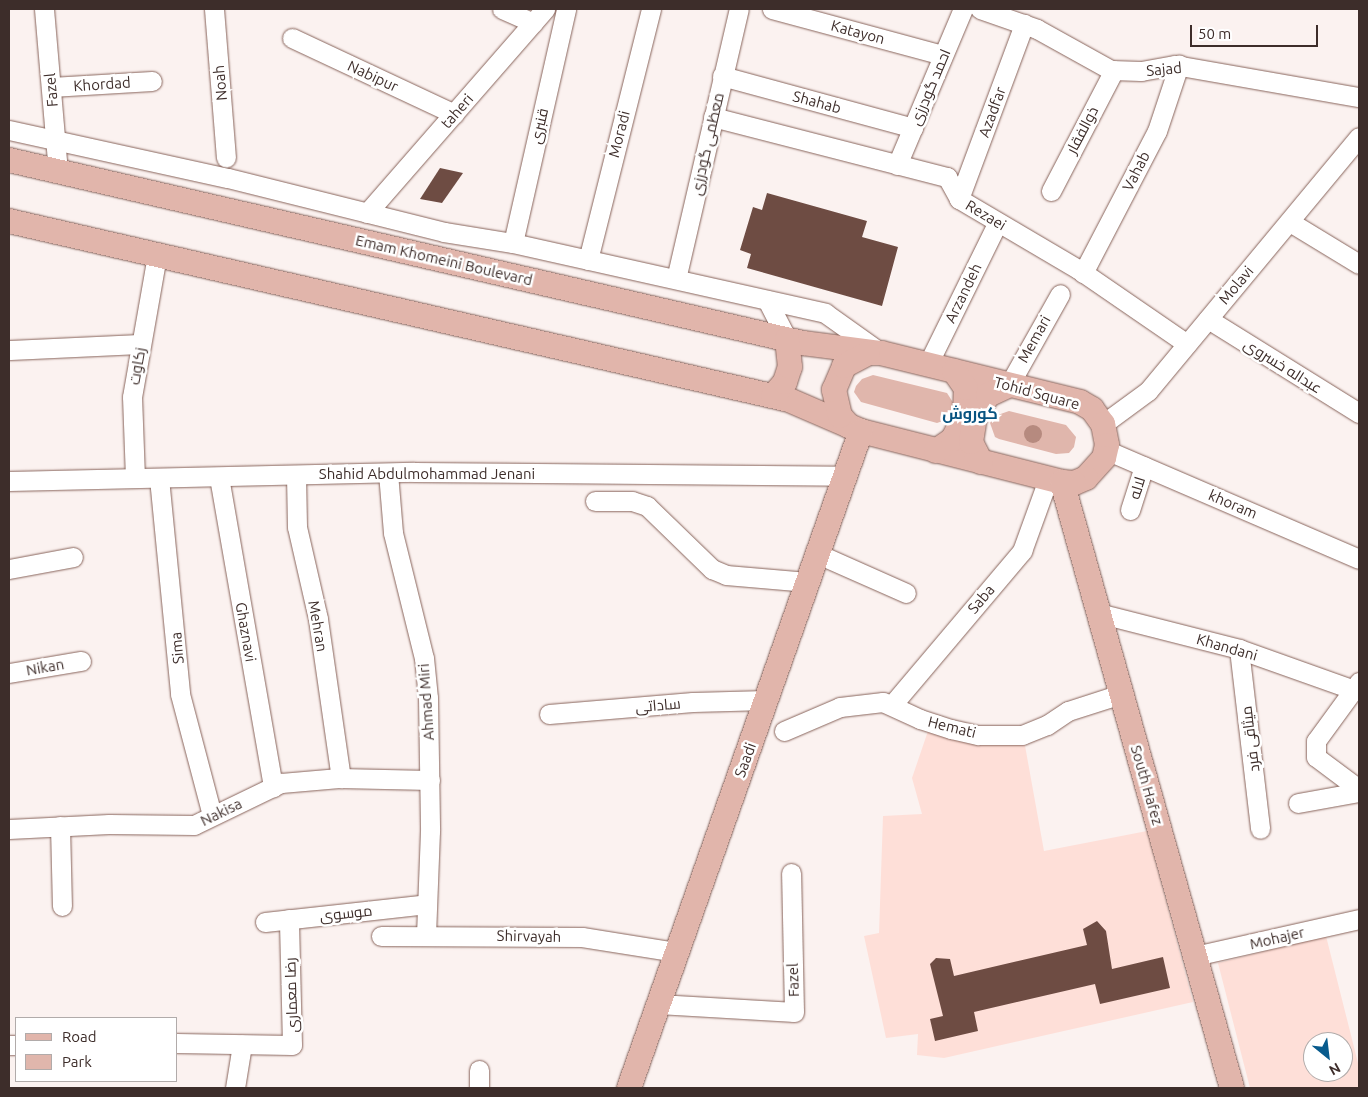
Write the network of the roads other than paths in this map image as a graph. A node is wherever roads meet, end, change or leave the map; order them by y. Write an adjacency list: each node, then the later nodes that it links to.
1 (44, 9): 19 (street, Fazel)
2 (214, 9): 27 (street, Noah)
3 (502, 9): 12 (street)
4 (545, 9): 12 (street, taheri)
5 (566, 9): 39 (street, قنبری)
6 (651, 9): 41 (street, Moradi)
7 (738, 9): 17 (street, معظمی گودرزی)
8 (772, 9): 14 (street, Katayon)
9 (963, 9): 14 (street, احمد گودرزی)
10 (980, 9): 11 (street, Sajad)
11 (1027, 20): 16 (street, Sajad); 34 (street, Azadfar)
12 (533, 23): 21 (street, taheri)
13 (292, 38): 21 (street, Nabipur)
14 (943, 55): 23 (street, احمد گودرزی)
15 (1180, 65): 16 (street, Sajad); 20 (street, Sajad); 43 (street, Vahab)
16 (1114, 70): 32 (street, ذوالفقار)
17 (722, 76): 22 (street, معظمی گودرزی); 23 (street, Shahab)
18 (152, 81): 19 (street, Khordad)
19 (51, 87): 26 (street, Fazel)
20 (1359, 98)
21 (454, 114): 35 (street, taheri)
22 (712, 117): 29 (street, Rezaei); 44 (street, معظمی گودرزی)
23 (913, 128): 29 (street, احمد گودرزی)
24 (9, 130): 26 (street)
25 (1359, 137): 38 (street, Molavi)
26 (55, 140): 30 (street); 31 (street, Fazel)
27 (226, 158)
28 (9, 160): 31 (main road, Emam Khomeini Boulevard)
29 (897, 165): 34 (street, Rezaei)
30 (176, 167): 33 (street); 35 (street)
31 (58, 172): 33 (main road, Emam Khomeini Boulevard)
32 (1051, 191)
33 (167, 195): 48 (main road, Emam Khomeini Boulevard)
34 (960, 199): 37 (street, Rezaei)
35 (367, 213): 39 (street)
36 (9, 221): 40 (main road)
37 (998, 222): 43 (street, Rezaei); 53 (street, Arzandeh)
38 (1290, 222): 42 (street); 47 (street, Molavi)
39 (513, 243): 41 (street)
40 (157, 255): 49 (street, زکاوت); 56 (main road)
41 (588, 260): 44 (street)
42 (1359, 264)
43 (1083, 273): 50 (street, Rezaei)
44 (676, 279): 46 (street)
45 (1060, 294): 55 (street, Memari)
46 (767, 300): 48 (street); 52 (street)
47 (1208, 319): 50 (street, Molavi); 57 (street, عبداله خسروی)
48 (786, 339): 52 (main road, Emam Khomeini Boulevard); 56 (main road)
49 (141, 344): 51 (street); 68 (street, زکاوت)
50 (1187, 344): 58 (street, Molavi)
51 (9, 350)
52 (881, 353): 53 (main road, Tohid Square); 59 (main road, Tohid Square)
53 (928, 364): 54 (main road, Tohid Square)
54 (954, 371): 55 (main road, Tohid Square); 61 (main road)
55 (1009, 385): 58 (main road, Tohid Square); 62 (main road)
56 (773, 396): 59 (main road)
57 (1359, 413)
58 (1103, 424): 60 (main road)
59 (855, 429): 61 (main road); 66 (main road, Saadi)
60 (1106, 450): 63 (street, khoram); 71 (main road)
61 (936, 451): 62 (main road)
62 (981, 462): 71 (main road)
63 (1144, 466): 73 (street, لاله); 76 (street, khoram)
64 (388, 473): 65 (street, Shahid Abdulmohammad Jenani); 66 (street, Shahid Abdulmohammad Jenani); 91 (street, Ahmad Miri)
65 (296, 475): 67 (street, Shahid Abdulmohammad Jenani); 90 (street, Mehran)
66 (845, 476): 74 (main road, Saadi)
67 (219, 477): 69 (street, Shahid Abdulmohammad Jenani); 92 (street, Ghaznavi)
68 (136, 478): 69 (street, Shahid Abdulmohammad Jenani); 70 (street, Shahid Abdulmohammad Jenani)
69 (159, 478): 95 (street, Sima)
70 (9, 481)
71 (1055, 481): 80 (main road, South Hafez); 87 (street, Saba)
72 (594, 501): 78 (street)
73 (1130, 510)
74 (818, 554): 78 (main road, Saadi); 79 (street)
75 (73, 557): 77 (street)
76 (1359, 559)
77 (9, 569)
78 (808, 582): 86 (main road, Saadi)
79 (906, 594)
80 (1098, 613): 81 (street, Khandani); 85 (main road, South Hafez)
81 (1240, 649): 84 (street, Khandani); 97 (street, میثاقی فرد)
82 (81, 661): 83 (street, Nikan)
83 (9, 673)
84 (1357, 686): 93 (street)
85 (1121, 694): 87 (street, Hemati); 108 (main road, South Hafez)
86 (766, 700): 88 (street, ساداتی); 107 (main road, Saadi)
87 (892, 705): 89 (street, Hemati)
88 (549, 714)
89 (784, 731)
90 (340, 778): 91 (street, Nakisa); 92 (street, Nakisa)
91 (430, 780): 100 (street, Ahmad Miri)
92 (273, 787): 95 (street, Nakisa)
93 (1359, 791): 94 (street)
94 (1298, 803)
95 (212, 815): 96 (street, Nakisa)
96 (60, 826): 98 (street, Nakisa); 101 (street)
97 (1260, 829)
98 (9, 830)
99 (791, 873): 109 (street, Fazel)
100 (427, 904): 102 (street, موسوی); 105 (street, Ahmad Miri)
101 (62, 906)
102 (289, 919): 104 (street, موسوی); 111 (street, رضا معماری)
103 (1359, 919): 108 (street, Mohajer)
104 (265, 922)
105 (426, 935): 106 (street, Shirvayah); 107 (street, Shirvayah)
106 (381, 936)
107 (677, 952): 109 (main road, Saadi)
108 (1195, 956): 114 (main road, South Hafez)
109 (659, 1004): 113 (main road, Saadi)
110 (178, 1043): 111 (street, رضا معماری)
111 (242, 1045): 112 (street)
112 (235, 1088)
113 (629, 1088)
114 (1232, 1088)

